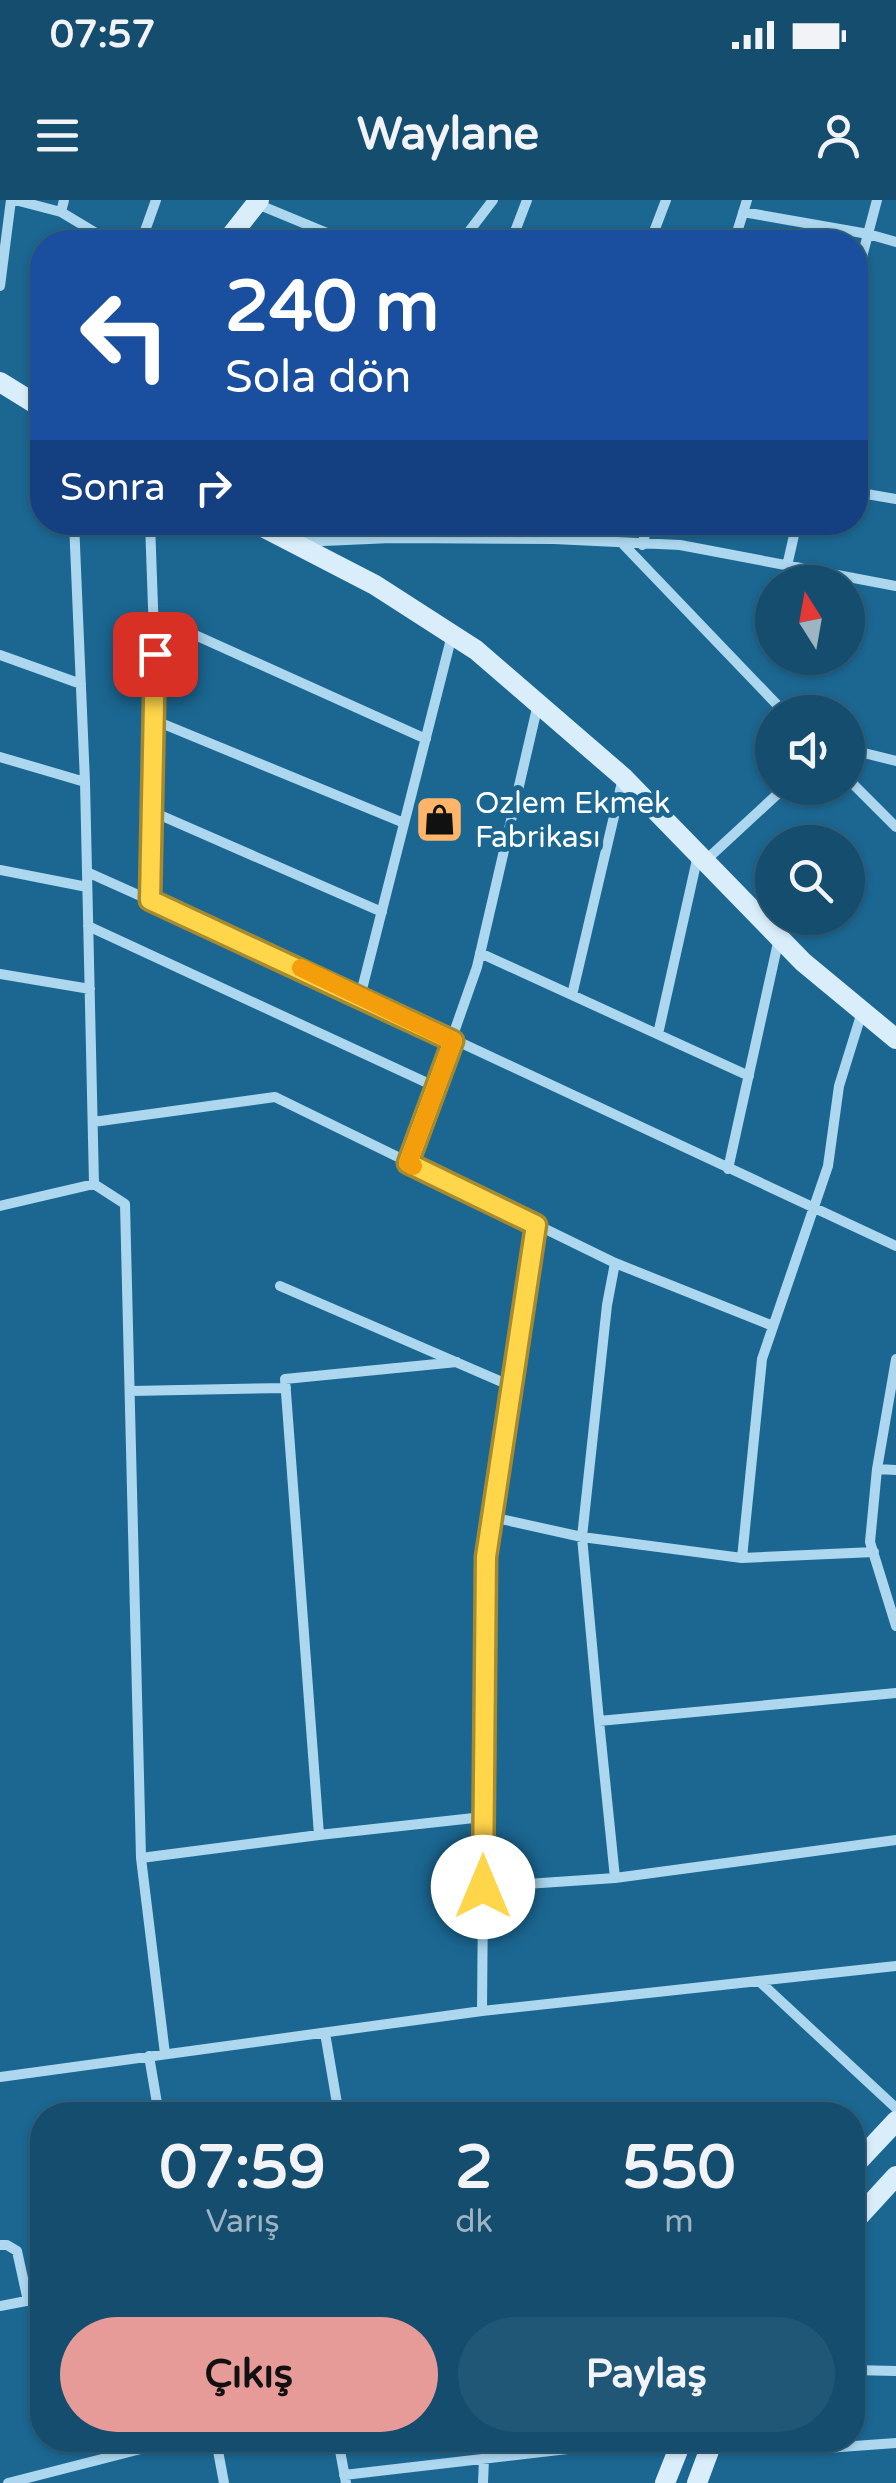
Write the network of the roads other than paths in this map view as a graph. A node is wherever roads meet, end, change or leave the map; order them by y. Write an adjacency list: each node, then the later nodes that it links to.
1 (13, 200): 8 (street); 21 (street)
2 (156, 200): 11 (street)
3 (493, 200): 14 (street)
4 (527, 200): 15 (street)
5 (666, 200): 16 (street)
6 (877, 200): 19 (street)
7 (257, 202): 12 (main road); 13 (street)
8 (62, 206): 10 (street)
9 (745, 206): 17 (street); 18 (street)
10 (90, 230)
11 (145, 230)
12 (235, 230)
13 (321, 230)
14 (470, 230)
15 (516, 230)
16 (655, 230)
17 (738, 230)
18 (850, 230)
19 (868, 234): 20 (street)
20 (896, 242)
21 (0, 286)
22 (0, 382): 23 (main road)
23 (30, 396)
24 (868, 495): 25 (street)
25 (896, 500)
26 (74, 535): 44 (street)
27 (151, 535): 41 (street)
28 (278, 535): 34 (main road)
29 (555, 535): 33 (street)
30 (645, 535): 36 (street)
31 (794, 535): 38 (street)
32 (392, 538): 33 (street); 34 (street)
33 (554, 539): 35 (street)
34 (291, 542): 42 (main road)
35 (622, 543): 36 (street); 45 (street)
36 (642, 545): 37 (street)
37 (782, 565)
38 (787, 565)
39 (865, 580): 40 (street)
40 (896, 586)
41 (154, 616): 47 (street); 48 (street)
42 (452, 634): 46 (main road); 48 (street)
43 (0, 654): 44 (street)
44 (80, 684): 53 (street)
45 (768, 695)
46 (538, 703): 52 (main road); 67 (street)
47 (156, 721): 56 (street); 57 (street)
48 (426, 738): 57 (street)
49 (865, 753): 51 (street)
50 (0, 757): 53 (street)
51 (896, 761)
52 (623, 777): 59 (main road); 70 (street)
53 (85, 782): 61 (street)
54 (865, 797): 58 (street)
55 (764, 805): 59 (street)
56 (153, 812): 63 (street); 64 (street)
57 (404, 823): 64 (street)
58 (896, 827)
59 (702, 858): 66 (main road); 73 (street)
60 (0, 870): 62 (street)
61 (87, 872): 62 (street); 63 (street)
62 (87, 887): 65 (street)
63 (150, 900): 71 (street)
64 (382, 912): 71 (street)
65 (88, 926): 69 (street); 77 (street)
66 (779, 937): 72 (main road); 76 (street)
67 (480, 953): 70 (street); 75 (street)
68 (0, 974): 69 (street)
69 (90, 988): 78 (street)
70 (572, 995): 73 (street)
71 (360, 997): 75 (street)
72 (863, 1011): 74 (main road); 83 (street)
73 (658, 1034): 76 (street)
74 (896, 1039)
75 (453, 1041): 77 (street); 80 (street)
76 (749, 1076): 80 (street)
77 (436, 1087): 79 (street)
78 (93, 1122): 79 (street); 81 (street)
79 (408, 1163): 84 (street)
80 (728, 1169): 83 (street)
81 (94, 1184): 82 (street); 93 (street)
82 (0, 1206)
83 (812, 1208): 85 (street); 88 (street)
84 (536, 1225): 86 (street); 91 (street)
85 (896, 1246)
86 (615, 1263): 88 (street); 97 (street)
87 (280, 1286): 90 (street)
88 (773, 1326): 99 (street)
89 (896, 1360): 94 (street)
90 (456, 1362): 91 (street); 92 (street)
91 (512, 1386): 96 (street)
92 (286, 1388): 93 (street); 104 (street)
93 (131, 1390): 106 (street)
94 (876, 1469): 95 (street); 98 (street)
95 (896, 1470)
96 (492, 1517): 97 (street); 103 (street)
97 (582, 1537): 99 (street); 102 (street)
98 (874, 1552): 99 (street); 100 (street)
99 (742, 1558)
100 (896, 1626)
101 (896, 1692): 102 (street)
102 (599, 1722): 107 (street)
103 (484, 1817): 104 (street); 108 (street)
104 (320, 1835): 106 (street)
105 (896, 1840): 107 (street)
106 (141, 1858): 113 (street)
107 (615, 1878): 108 (street)
108 (483, 1887): 111 (street)
109 (896, 1966): 110 (street)
110 (759, 1981): 111 (street); 118 (street)
111 (482, 2011): 112 (street)
112 (324, 2032): 113 (street); 117 (street)
113 (165, 2054): 114 (street)
114 (149, 2056): 115 (street); 116 (street)
115 (0, 2077)
116 (157, 2102)
117 (337, 2102)
118 (896, 2108)
119 (896, 2121): 120 (main road)
120 (865, 2154)
121 (896, 2176): 122 (main road)
122 (865, 2210)
123 (0, 2245): 124 (street)
124 (28, 2301): 125 (street)
125 (0, 2306)
126 (865, 2370): 127 (street)
127 (896, 2371)
128 (896, 2443): 129 (street)
129 (865, 2445)
130 (129, 2452): 138 (street)
131 (218, 2452): 139 (street)
132 (340, 2452): 137 (street)
133 (543, 2452): 136 (street)
134 (677, 2452): 141 (main road)
135 (709, 2452): 142 (main road)
136 (484, 2459): 137 (street); 140 (street)
137 (345, 2479)
138 (8, 2483)
139 (224, 2483)
140 (483, 2483)
141 (665, 2483)
142 (697, 2483)

